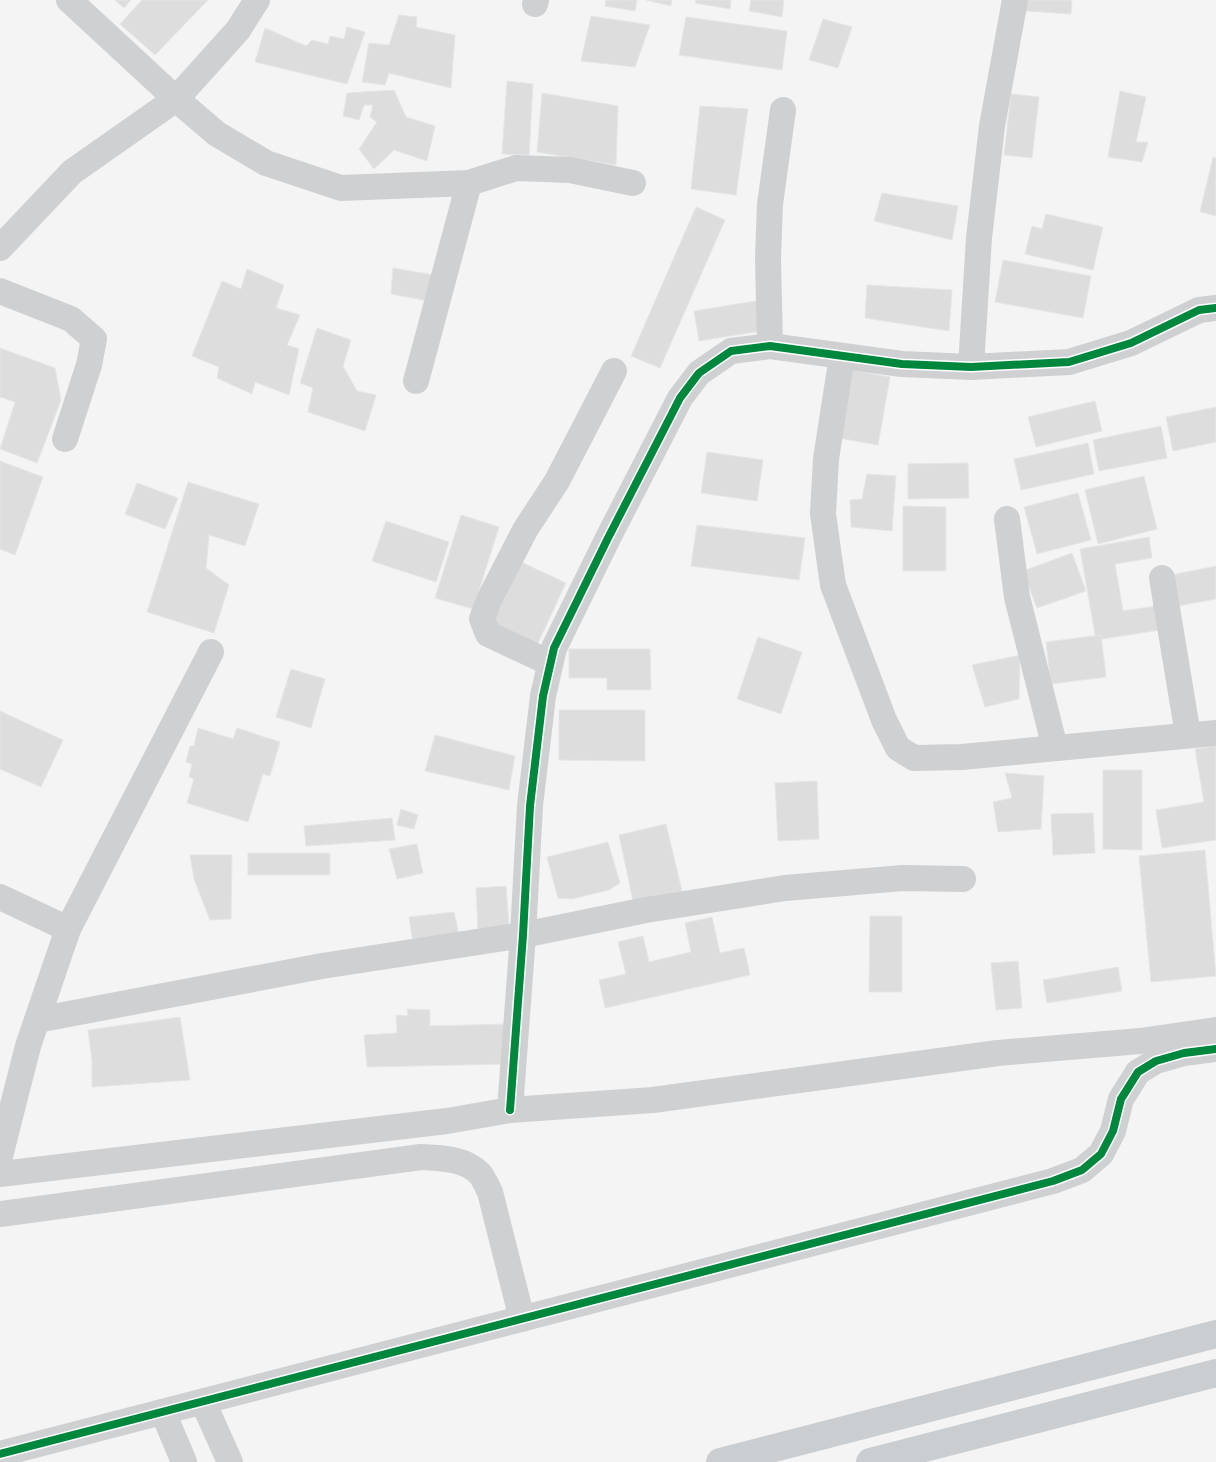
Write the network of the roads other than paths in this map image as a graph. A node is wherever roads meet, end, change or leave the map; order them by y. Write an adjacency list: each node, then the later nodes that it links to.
1 (69, 0): 4 (street)
2 (257, 0): 4 (street)
3 (1015, 0): 13 (street)
4 (176, 99): 6 (street); 8 (street)
5 (783, 110): 11 (street)
6 (469, 183): 7 (street); 15 (street)
7 (633, 183)
8 (0, 248)
9 (0, 291): 16 (street)
10 (1216, 308): 13 (street)
11 (770, 346): 12 (street); 20 (street)
12 (842, 356): 13 (street); 23 (street)
13 (971, 367)
14 (614, 371): 20 (street)
15 (416, 381)
16 (65, 439)
17 (1007, 519): 23 (street)
18 (1162, 578): 22 (street)
19 (210, 652): 26 (street)
20 (550, 663): 27 (street)
21 (1216, 732): 22 (street)
22 (1188, 735): 23 (street)
23 (1055, 748)
24 (964, 879): 27 (street)
25 (0, 897): 26 (street)
26 (68, 929): 28 (street)
27 (523, 935): 28 (street); 31 (street)
28 (37, 1020): 32 (street)
29 (1216, 1030): 31 (street)
30 (1216, 1049): 35 (street)
31 (510, 1110): 33 (street)
32 (0, 1156)
33 (0, 1174)
34 (0, 1214): 35 (street)
35 (522, 1319): 38 (street)
36 (1216, 1334): 43 (main road)
37 (1216, 1373): 44 (main road)
38 (203, 1402): 39 (street); 42 (street)
39 (163, 1412): 40 (street); 41 (street)
40 (0, 1454)
41 (184, 1462)
42 (230, 1462)
43 (720, 1462)
44 (870, 1462)

